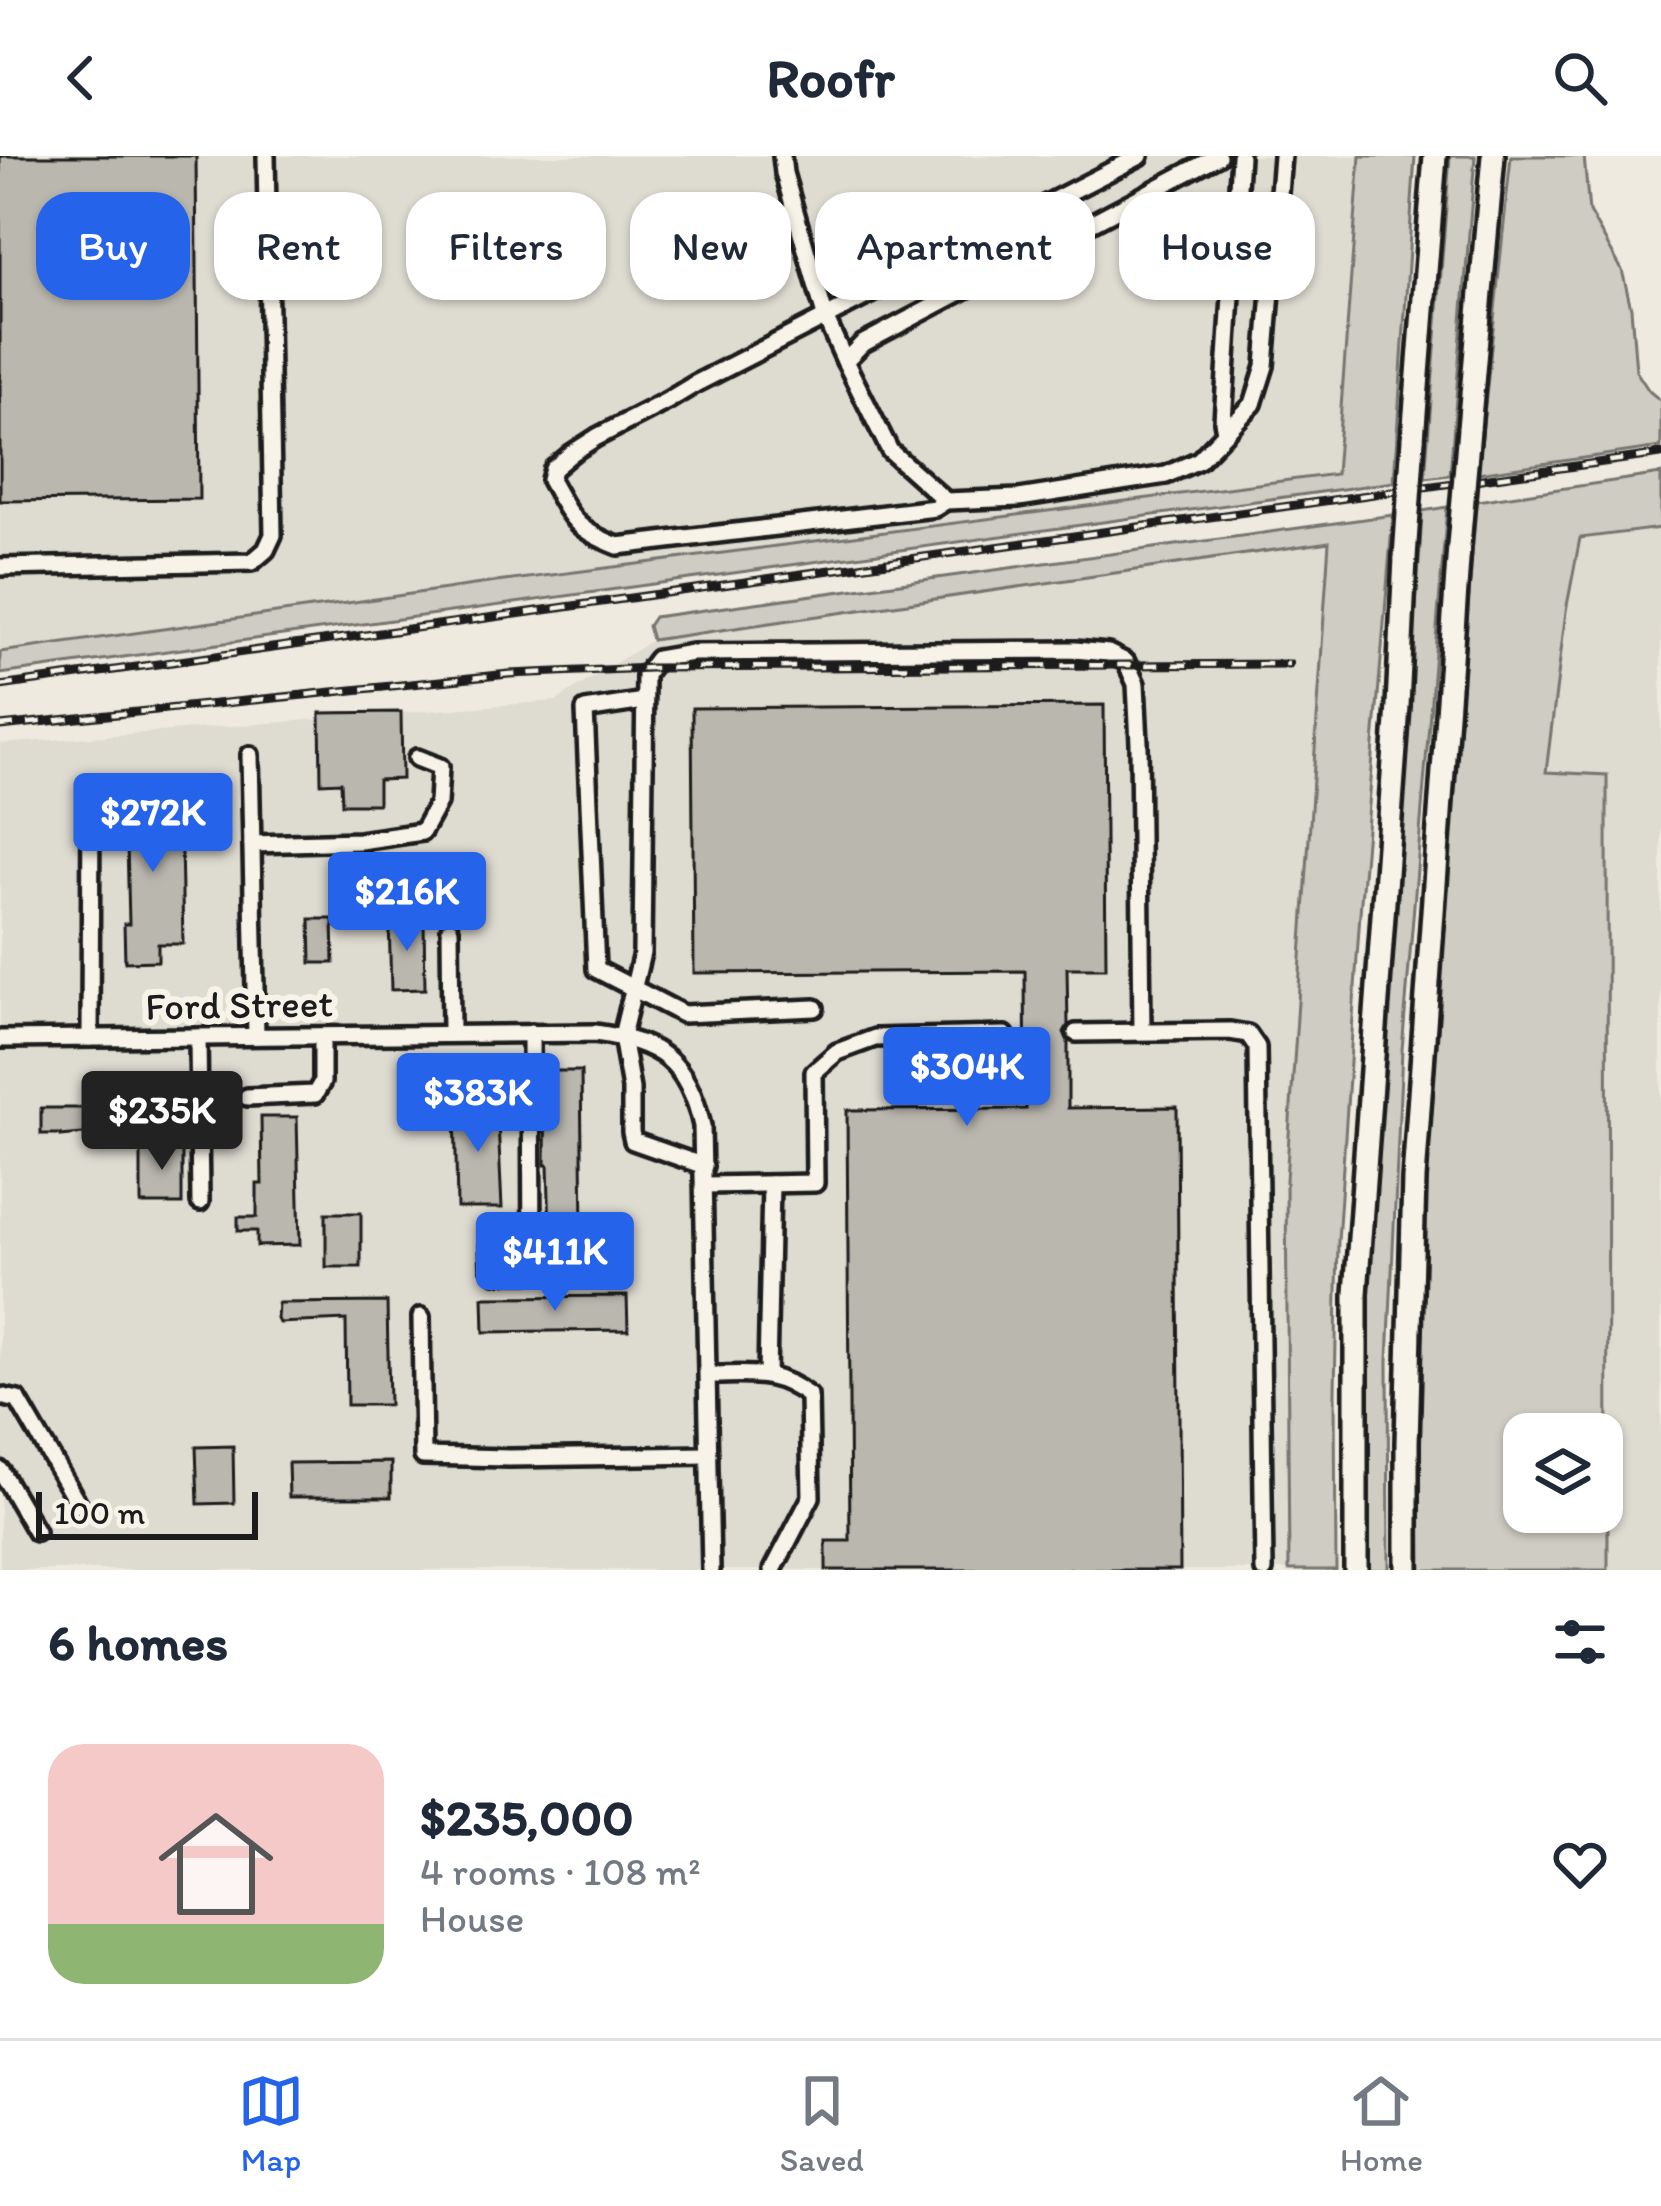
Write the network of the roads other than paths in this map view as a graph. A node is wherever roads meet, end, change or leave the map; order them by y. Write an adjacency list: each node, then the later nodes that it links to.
1 (266, 156): 13 (street)
2 (782, 156): 9 (street)
3 (1141, 156): 9 (street)
4 (1218, 156): 10 (street)
5 (1240, 156): 11 (street)
6 (1282, 156): 11 (street)
7 (1497, 156): 51 (highway, bridge)
8 (1434, 162): 50 (highway, bridge)
9 (826, 319): 10 (street); 12 (street)
10 (845, 361): 12 (street)
11 (1226, 431): 12 (street)
12 (946, 501)
13 (0, 567)
14 (644, 701): 20 (street); 20 (street); 22 (street)
15 (250, 755): 18 (street)
16 (418, 758): 18 (street)
17 (91, 792): 31 (street)
18 (252, 844): 27 (street)
19 (450, 928): 24 (street)
20 (634, 988): 21 (street); 29 (street)
21 (815, 1008)
22 (1142, 1031): 23 (street); 49 (street)
23 (1076, 1033)
24 (451, 1034): 25 (street, Ford Street); 28 (street, Ford Street)
25 (531, 1034): 29 (street, Ford Street); 38 (street)
26 (1005, 1035): 35 (street)
27 (256, 1036): 28 (street, Ford Street); 30 (street, Ford Street)
28 (322, 1036): 33 (street)
29 (622, 1036): 34 (street); 34 (street)
30 (198, 1037): 31 (street, Ford Street); 37 (street)
31 (90, 1038): 32 (street, Ford Street)
32 (0, 1039)
33 (247, 1097)
34 (704, 1166): 36 (street)
35 (771, 1184): 36 (street); 41 (street)
36 (705, 1186): 40 (street)
37 (200, 1202)
38 (489, 1235)
39 (421, 1317): 43 (street)
40 (709, 1375): 41 (street); 43 (street)
41 (767, 1375): 48 (street)
42 (0, 1396): 45 (street)
43 (710, 1455): 47 (street)
44 (0, 1470): 46 (street)
45 (79, 1505)
46 (36, 1532)
47 (711, 1570)
48 (773, 1570)
49 (1264, 1570)
50 (1355, 1570)
51 (1407, 1570)

